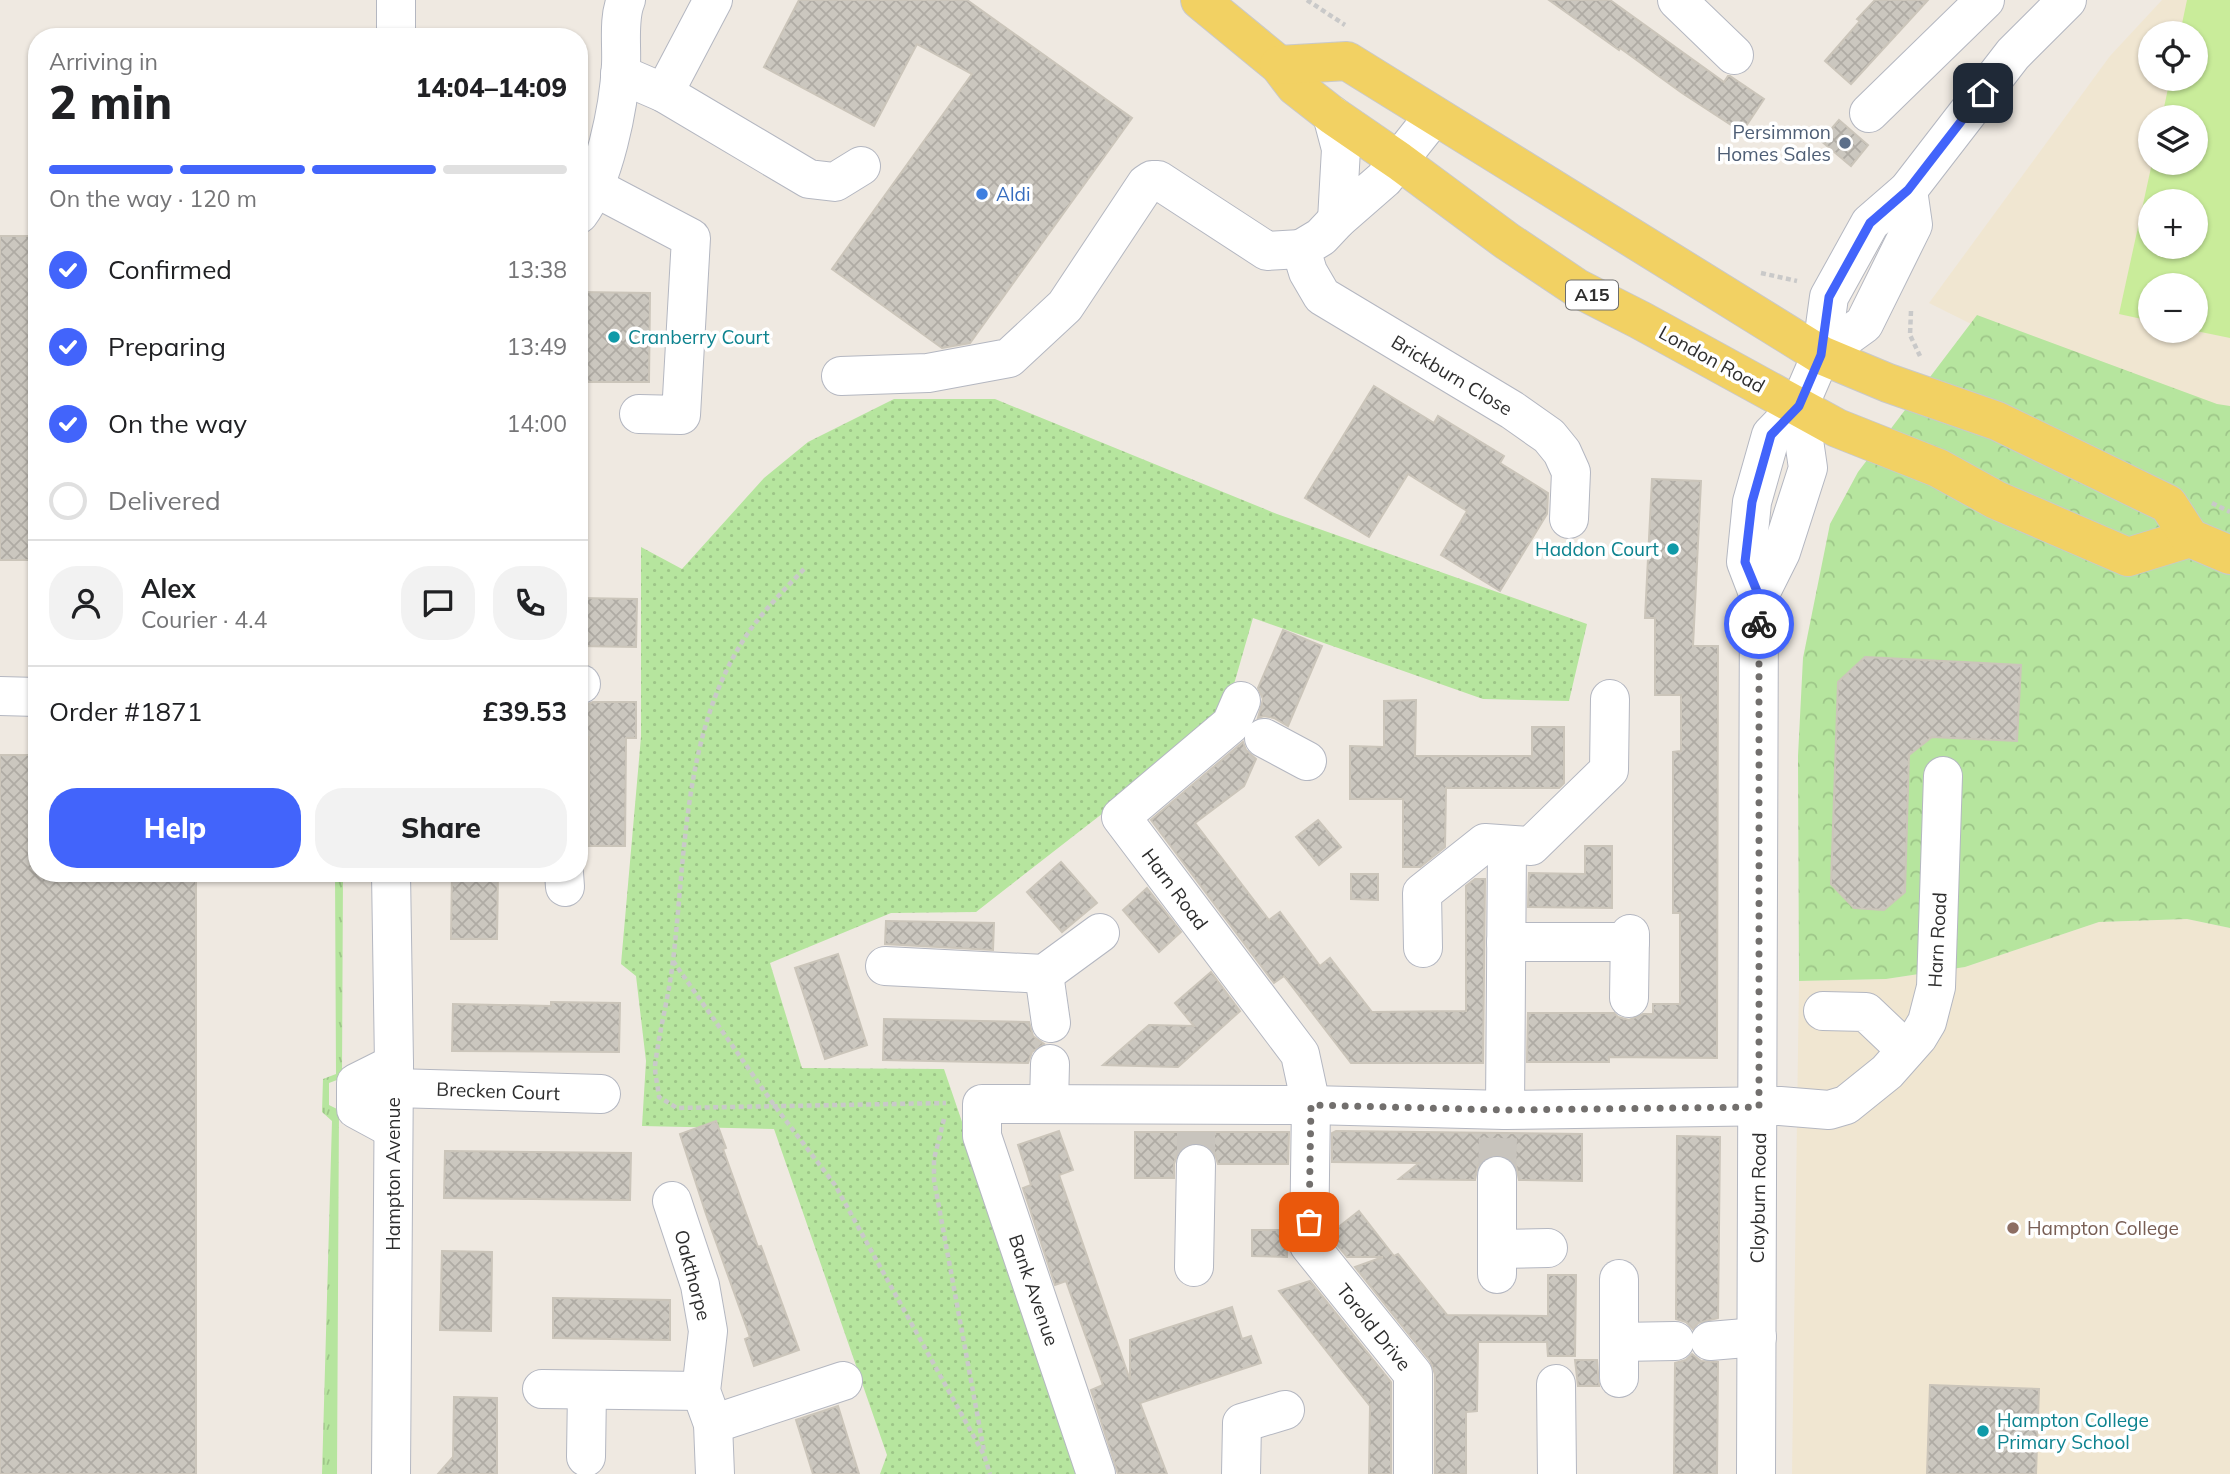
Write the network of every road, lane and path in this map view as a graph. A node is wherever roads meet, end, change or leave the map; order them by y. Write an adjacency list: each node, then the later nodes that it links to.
1 (396, 0): 8 (street)
2 (626, 0): 11 (street)
3 (713, 0): 12 (street)
4 (1200, 0): 10 (main road, London Road / A15)
5 (1677, 0): 9 (street)
6 (1985, 0): 13 (street)
7 (2067, 0): 22 (street)
8 (396, 28)
9 (1734, 55)
10 (1279, 65): 14 (main road, London Road / A15); 15 (main road)
11 (620, 74): 12 (street); 18 (street)
12 (664, 93): 17 (street)
13 (1869, 113)
14 (1332, 115): 16 (main road, London Road / A15); 20 (street)
15 (1434, 116): 16 (street); 22 (main road)
16 (1399, 161): 20 (street); 24 (main road, London Road / A15)
17 (861, 166)
18 (588, 197)
19 (588, 206): 25 (street)
20 (1337, 219): 21 (street)
21 (1301, 249): 23 (street); 26 (street, Brickburn Close)
22 (1821, 355): 24 (street, Clayburn Road); 27 (main road)
23 (841, 376)
24 (1799, 406): 27 (main road, London Road / A15); 54 (street, Clayburn Road)
25 (639, 414)
26 (1569, 519)
27 (2190, 538): 28 (main road)
28 (2230, 555)
29 (804, 569): 40 (path)
30 (0, 696): 31 (street)
31 (28, 697)
32 (1610, 699): 35 (street)
33 (1307, 761): 53 (street, Harn Road)
34 (1942, 776): 46 (street, Harn Road)
35 (1507, 845): 38 (street); 39 (street)
36 (391, 882): 48 (street, Hampton Avenue)
37 (1100, 933): 42 (street)
38 (1507, 942): 43 (street); 55 (street)
39 (1423, 947)
40 (673, 961): 52 (path); 52 (path)
41 (885, 966): 42 (street)
42 (1044, 974): 45 (street)
43 (1629, 998)
44 (1823, 1011): 46 (street)
45 (1051, 1023)
46 (1906, 1050): 54 (street, Harn Road)
47 (1049, 1064): 50 (street)
48 (394, 1076): 49 (street, Brecken Court); 71 (street, Hampton Avenue)
49 (601, 1094)
50 (1049, 1103): 51 (street, Harn Road); 56 (street, Harn Road)
51 (982, 1104): 74 (street, Bank Avenue)
52 (774, 1105): 69 (path); 69 (path)
53 (1311, 1105): 55 (street, Harn Road); 56 (street, Harn Road); 76 (street, Torold Drive)
54 (1759, 1107): 55 (street, Harn Road); 62 (street, Clayburn Road)
55 (1500, 1119)
56 (1196, 1133): 60 (street)
57 (1497, 1176): 59 (street)
58 (672, 1201): 67 (street, Oakthorpe)
59 (1548, 1248)
60 (1194, 1266)
61 (1619, 1279): 62 (street)
62 (1757, 1336): 78 (street, Clayburn Road)
63 (843, 1381): 67 (street)
64 (1556, 1384): 77 (street)
65 (542, 1389): 66 (street)
66 (587, 1390): 67 (street); 70 (street)
67 (707, 1408): 72 (street, Oakthorpe)
68 (1285, 1410): 75 (street)
69 (984, 1455): 73 (path)
70 (586, 1457)
71 (391, 1474)
72 (715, 1474)
73 (990, 1474)
74 (1096, 1474)
75 (1241, 1474)
76 (1413, 1474)
77 (1558, 1474)
78 (1756, 1474)

